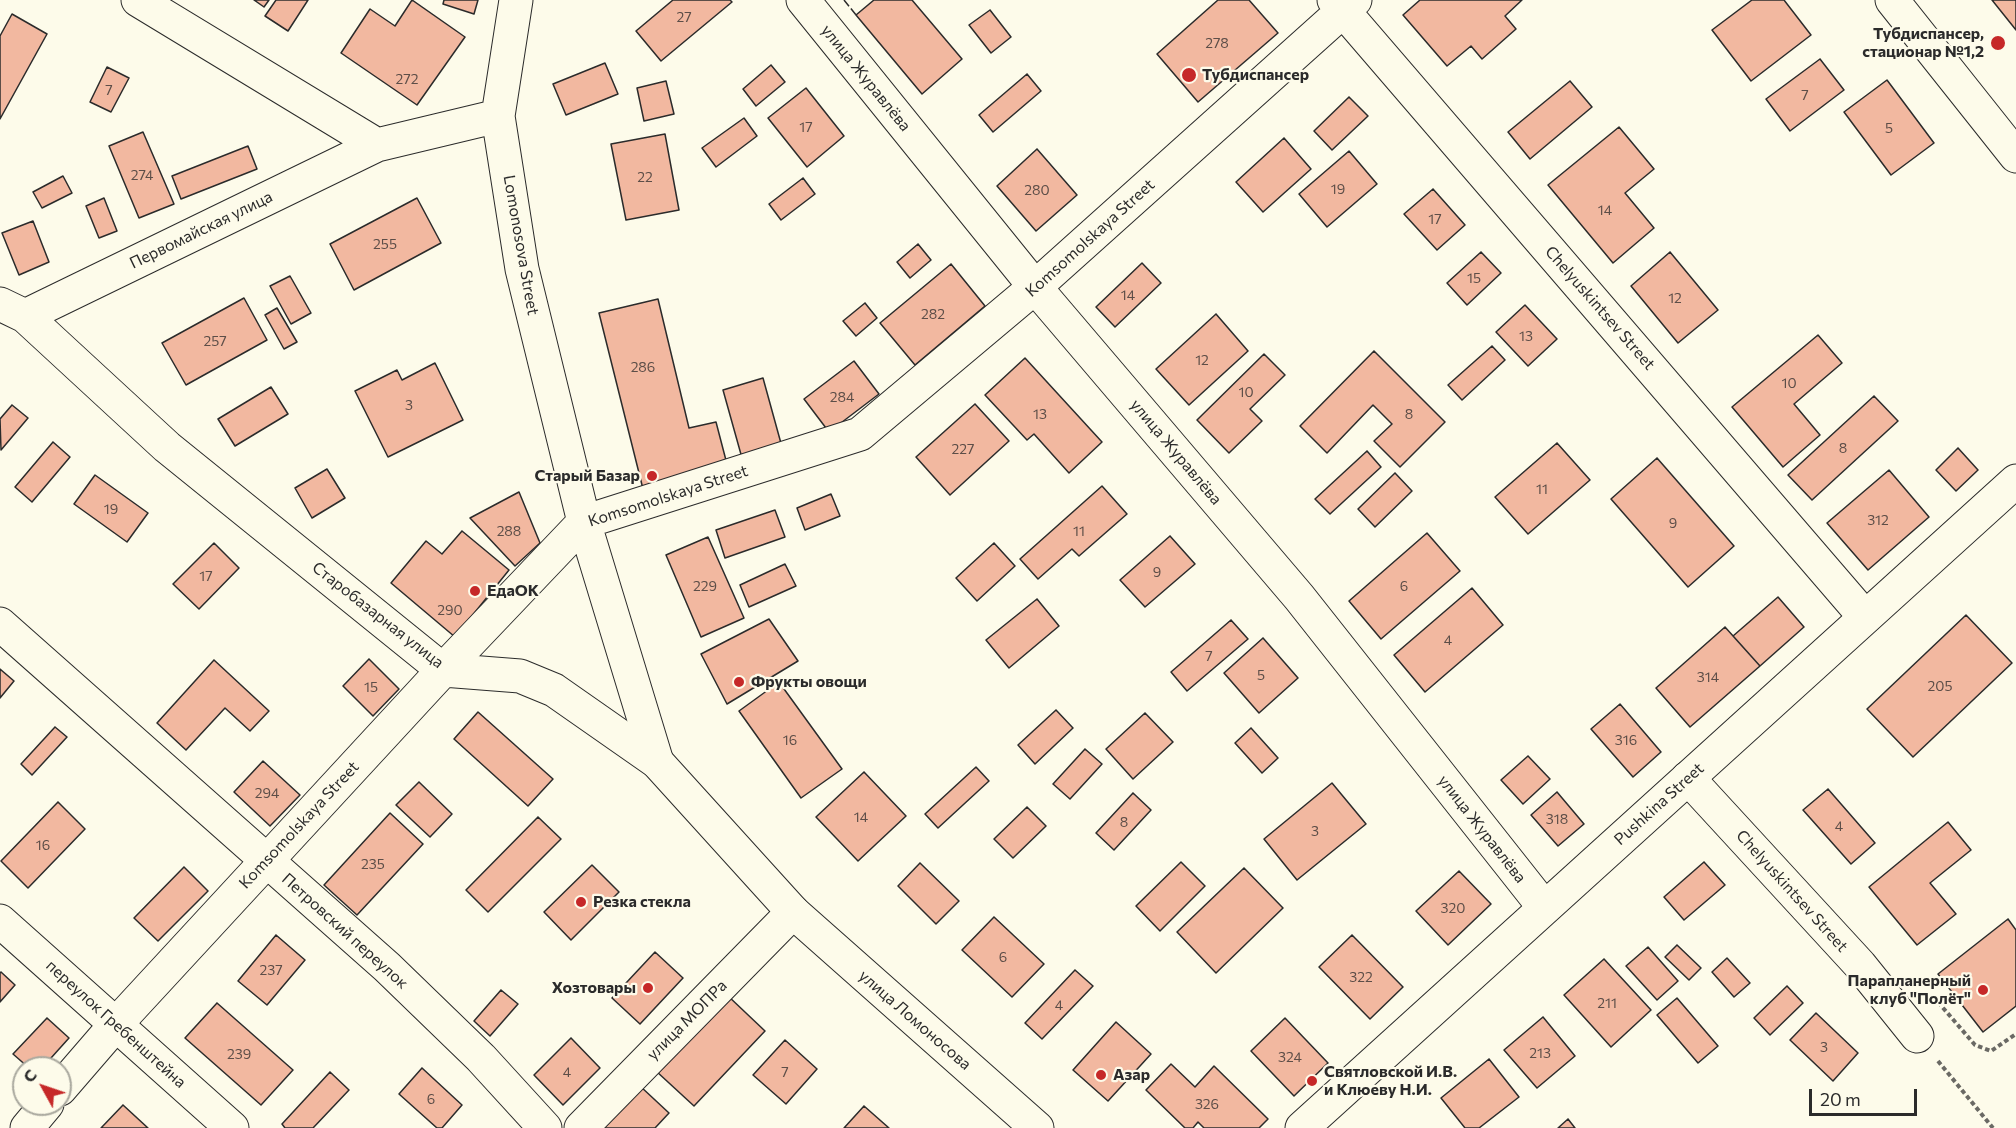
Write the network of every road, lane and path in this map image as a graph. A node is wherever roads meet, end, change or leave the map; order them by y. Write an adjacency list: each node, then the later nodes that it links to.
1 (138, 0): 7 (street)
2 (516, 0): 6 (street, Lomonosova Street)
3 (803, 0): 9 (street, улица Журавлёва)
4 (1892, 0): 8 (street)
5 (1344, 3): 9 (street, Komsomolskaya Street); 13 (street, Chelyuskintsev Street)
6 (498, 116): 7 (street); 12 (street, Lomonosova Street)
7 (377, 145): 10 (street, Первомайская улица)
8 (2016, 156)
9 (1035, 287): 12 (street, Komsomolskaya Street); 19 (street, улица Журавлёва)
10 (13, 310): 15 (street, Старобазарная улица)
11 (2016, 481): 13 (street, Pushkina Street)
12 (584, 522): 15 (street, Komsomolskaya Street); 16 (street, Lomonosova Street)
13 (1865, 617): 17 (street, Pushkina Street)
14 (0, 624): 18 (street, Петровский переулок)
15 (443, 670): 16 (street, Старобазарная улица); 18 (street, Komsomolskaya Street)
16 (657, 762): 20 (street, Старобазарная улица)
17 (1688, 778): 19 (street, Pushkina Street); 23 (street, Chelyuskintsev Street)
18 (265, 861): 22 (street, Komsomolskaya Street); 28 (street, Петровский переулок)
19 (1544, 907): 31 (street, Pushkina Street)
20 (794, 912): 29 (street, улица МОПРа); 30 (street, улица Ломоносова)
21 (0, 921): 22 (street, переулок Гребенштейна)
22 (117, 1023): 24 (street, Komsomolskaya Street); 27 (street, переулок Гребенштейна)
23 (1917, 1035): 32 (path)
24 (72, 1075)
25 (37, 1116): 26 (street)
26 (27, 1128)
27 (232, 1128)
28 (545, 1128)
29 (581, 1128)
30 (1037, 1128)
31 (1302, 1128)
32 (1993, 1128)

